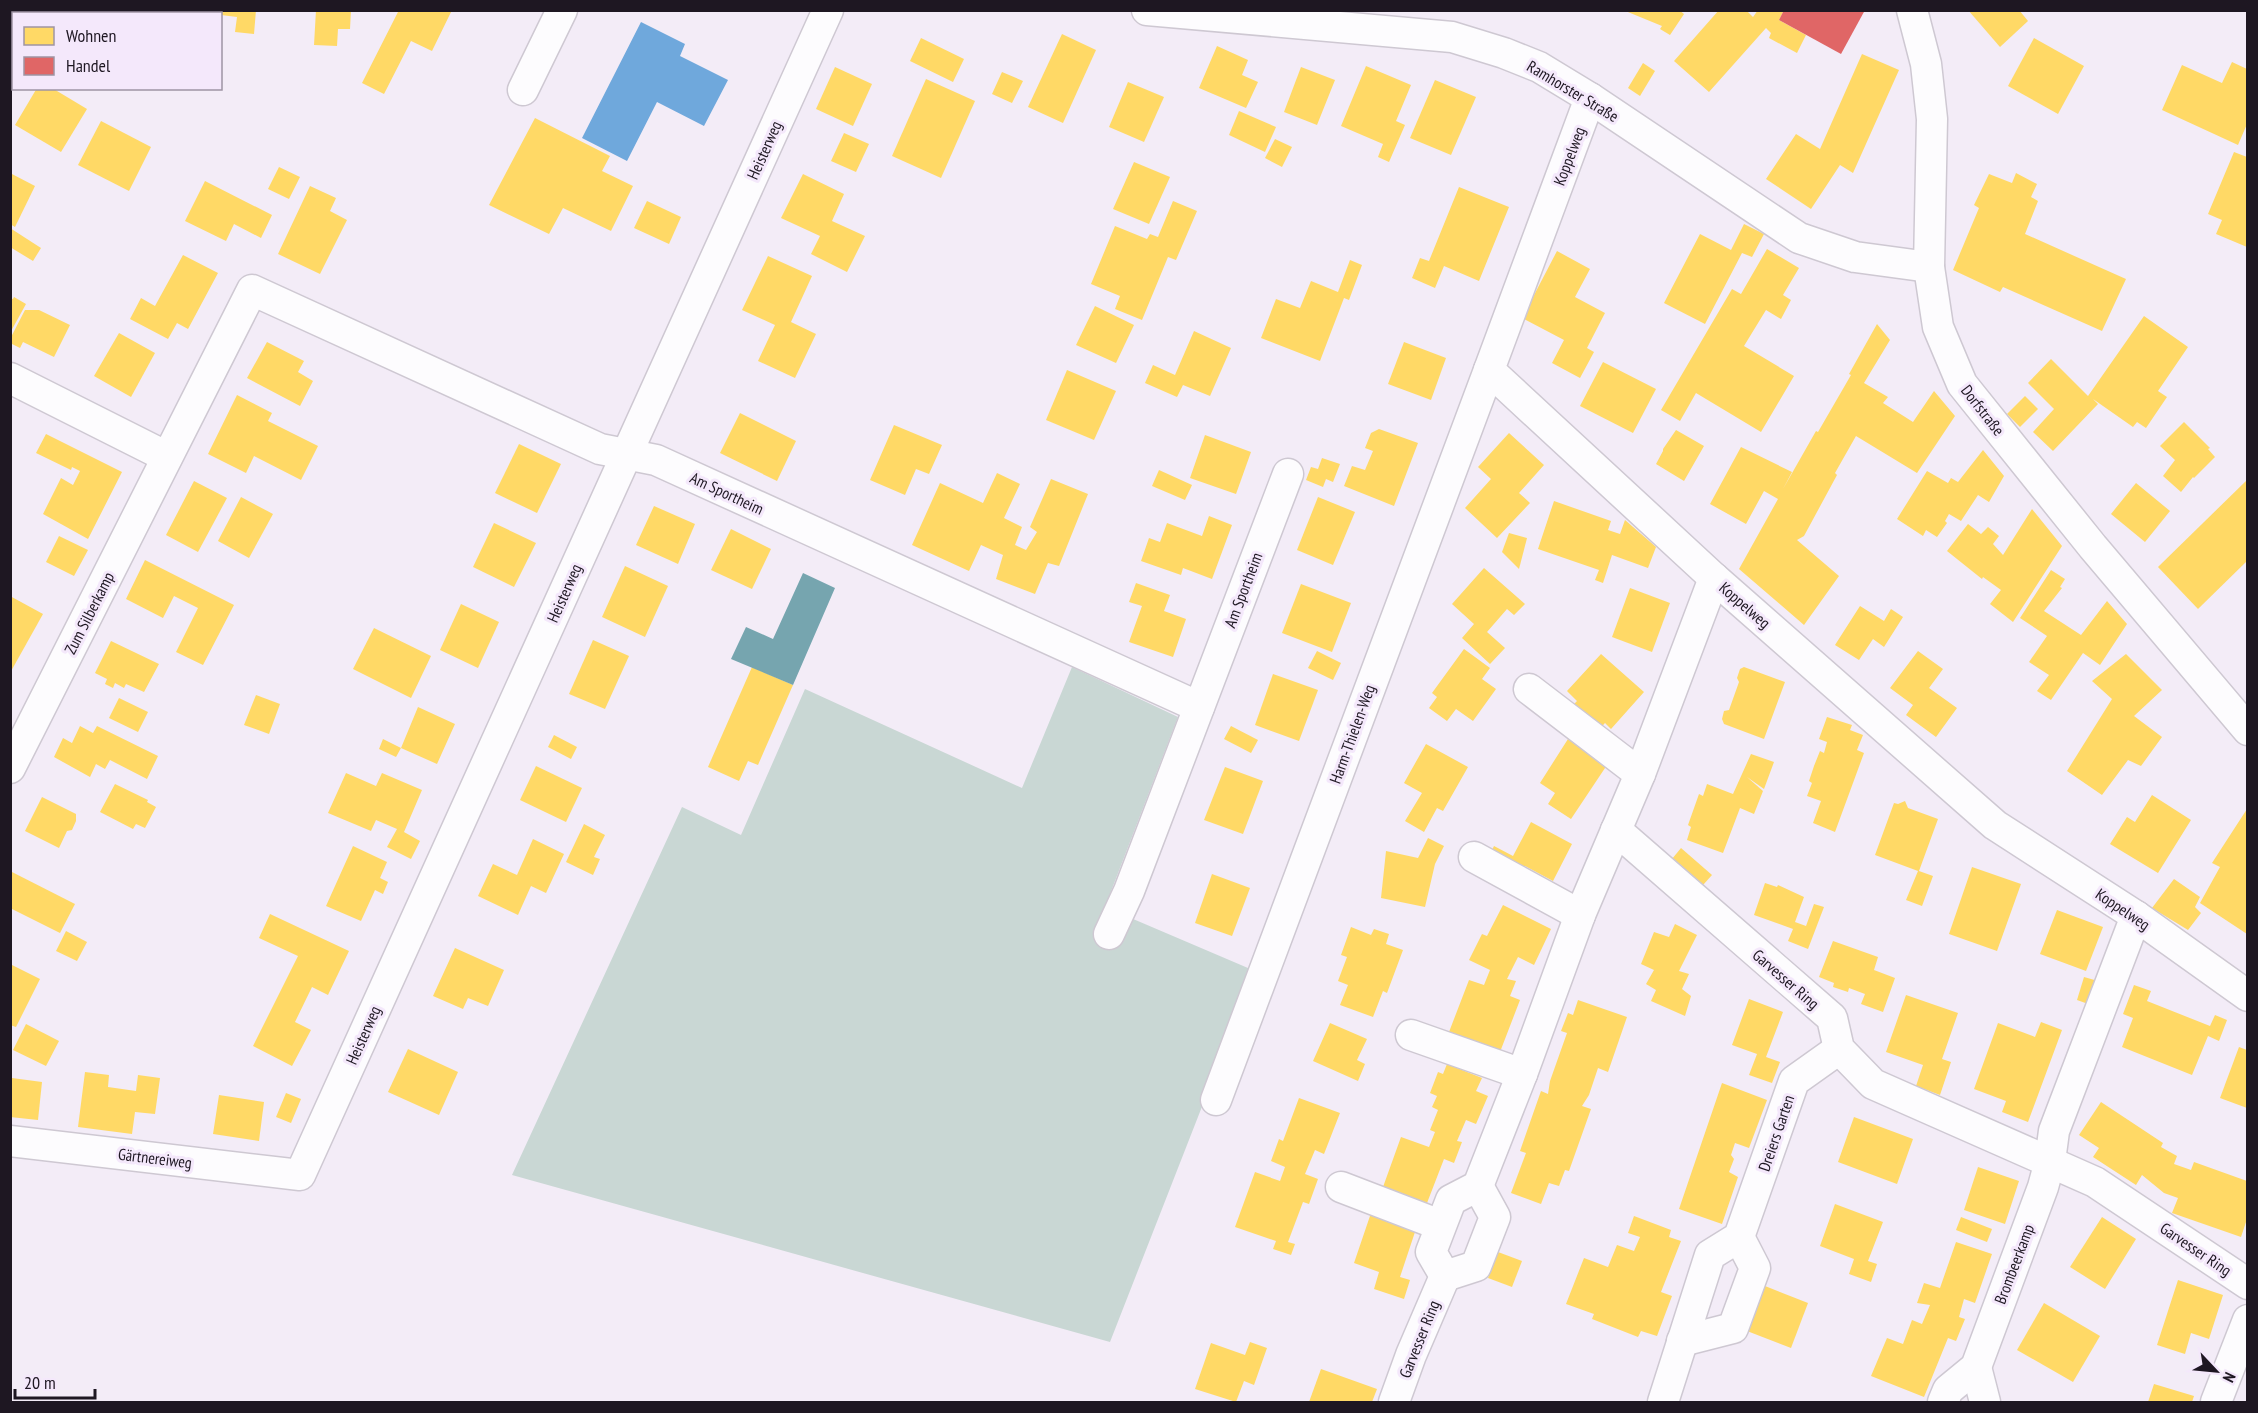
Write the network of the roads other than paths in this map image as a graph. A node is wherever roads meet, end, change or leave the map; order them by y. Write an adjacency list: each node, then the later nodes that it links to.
1 (562, 10): 5 (street)
2 (828, 10): 11 (street, Heisterweg)
3 (1147, 10): 6 (street, Ramhorster Straße)
4 (1912, 10): 7 (street, Dorfstraße)
5 (523, 90)
6 (1590, 98): 7 (street, Ramhorster Straße); 9 (street, Koppelweg)
7 (1929, 267): 17 (street, Dorfstraße)
8 (252, 290): 11 (street, Am Sportheim); 12 (street, Zum Silberkamp)
9 (1489, 370): 14 (street, Koppelweg); 29 (street, Harm-Thielen-Weg)
10 (10, 378): 12 (street)
11 (627, 455): 16 (street, Am Sportheim); 32 (street, Heisterweg)
12 (167, 457): 18 (street, Zum Silberkamp)
13 (1288, 474): 16 (street, Am Sportheim)
14 (1714, 578): 19 (street); 23 (street, Koppelweg)
15 (1529, 690): 19 (street)
16 (1199, 707): 24 (street, Am Sportheim)
17 (2247, 730)
18 (10, 768)
19 (1640, 774): 20 (street)
20 (1616, 830): 22 (street); 27 (street, Garvesser Ring)
21 (1474, 857): 22 (street)
22 (1580, 915): 28 (street)
23 (2136, 916): 25 (street, Koppelweg); 31 (street)
24 (1109, 934)
25 (2247, 996)
26 (1411, 1035): 28 (street)
27 (1839, 1049): 31 (street, Garvesser Ring); 36 (street, Dreiers Garten)
28 (1522, 1074): 33 (street)
29 (1216, 1100)
30 (10, 1141): 32 (street, Gärtnereiweg)
31 (2050, 1161): 38 (street, Garvesser Ring); 41 (street, Brombeerkamp)
32 (300, 1175)
33 (1478, 1186): 35 (street); 37 (street)
34 (1341, 1187): 35 (street)
35 (1440, 1226): 37 (street)
36 (1739, 1237): 40 (street); 40 (street)
37 (1445, 1276): 42 (street, Garvesser Ring)
38 (2247, 1284)
39 (2247, 1320): 46 (street)
40 (1682, 1341): 43 (street)
41 (1976, 1367): 44 (street); 45 (street)
42 (1394, 1402)
43 (1663, 1402)
44 (1943, 1402)
45 (1985, 1402)
46 (2216, 1402)

